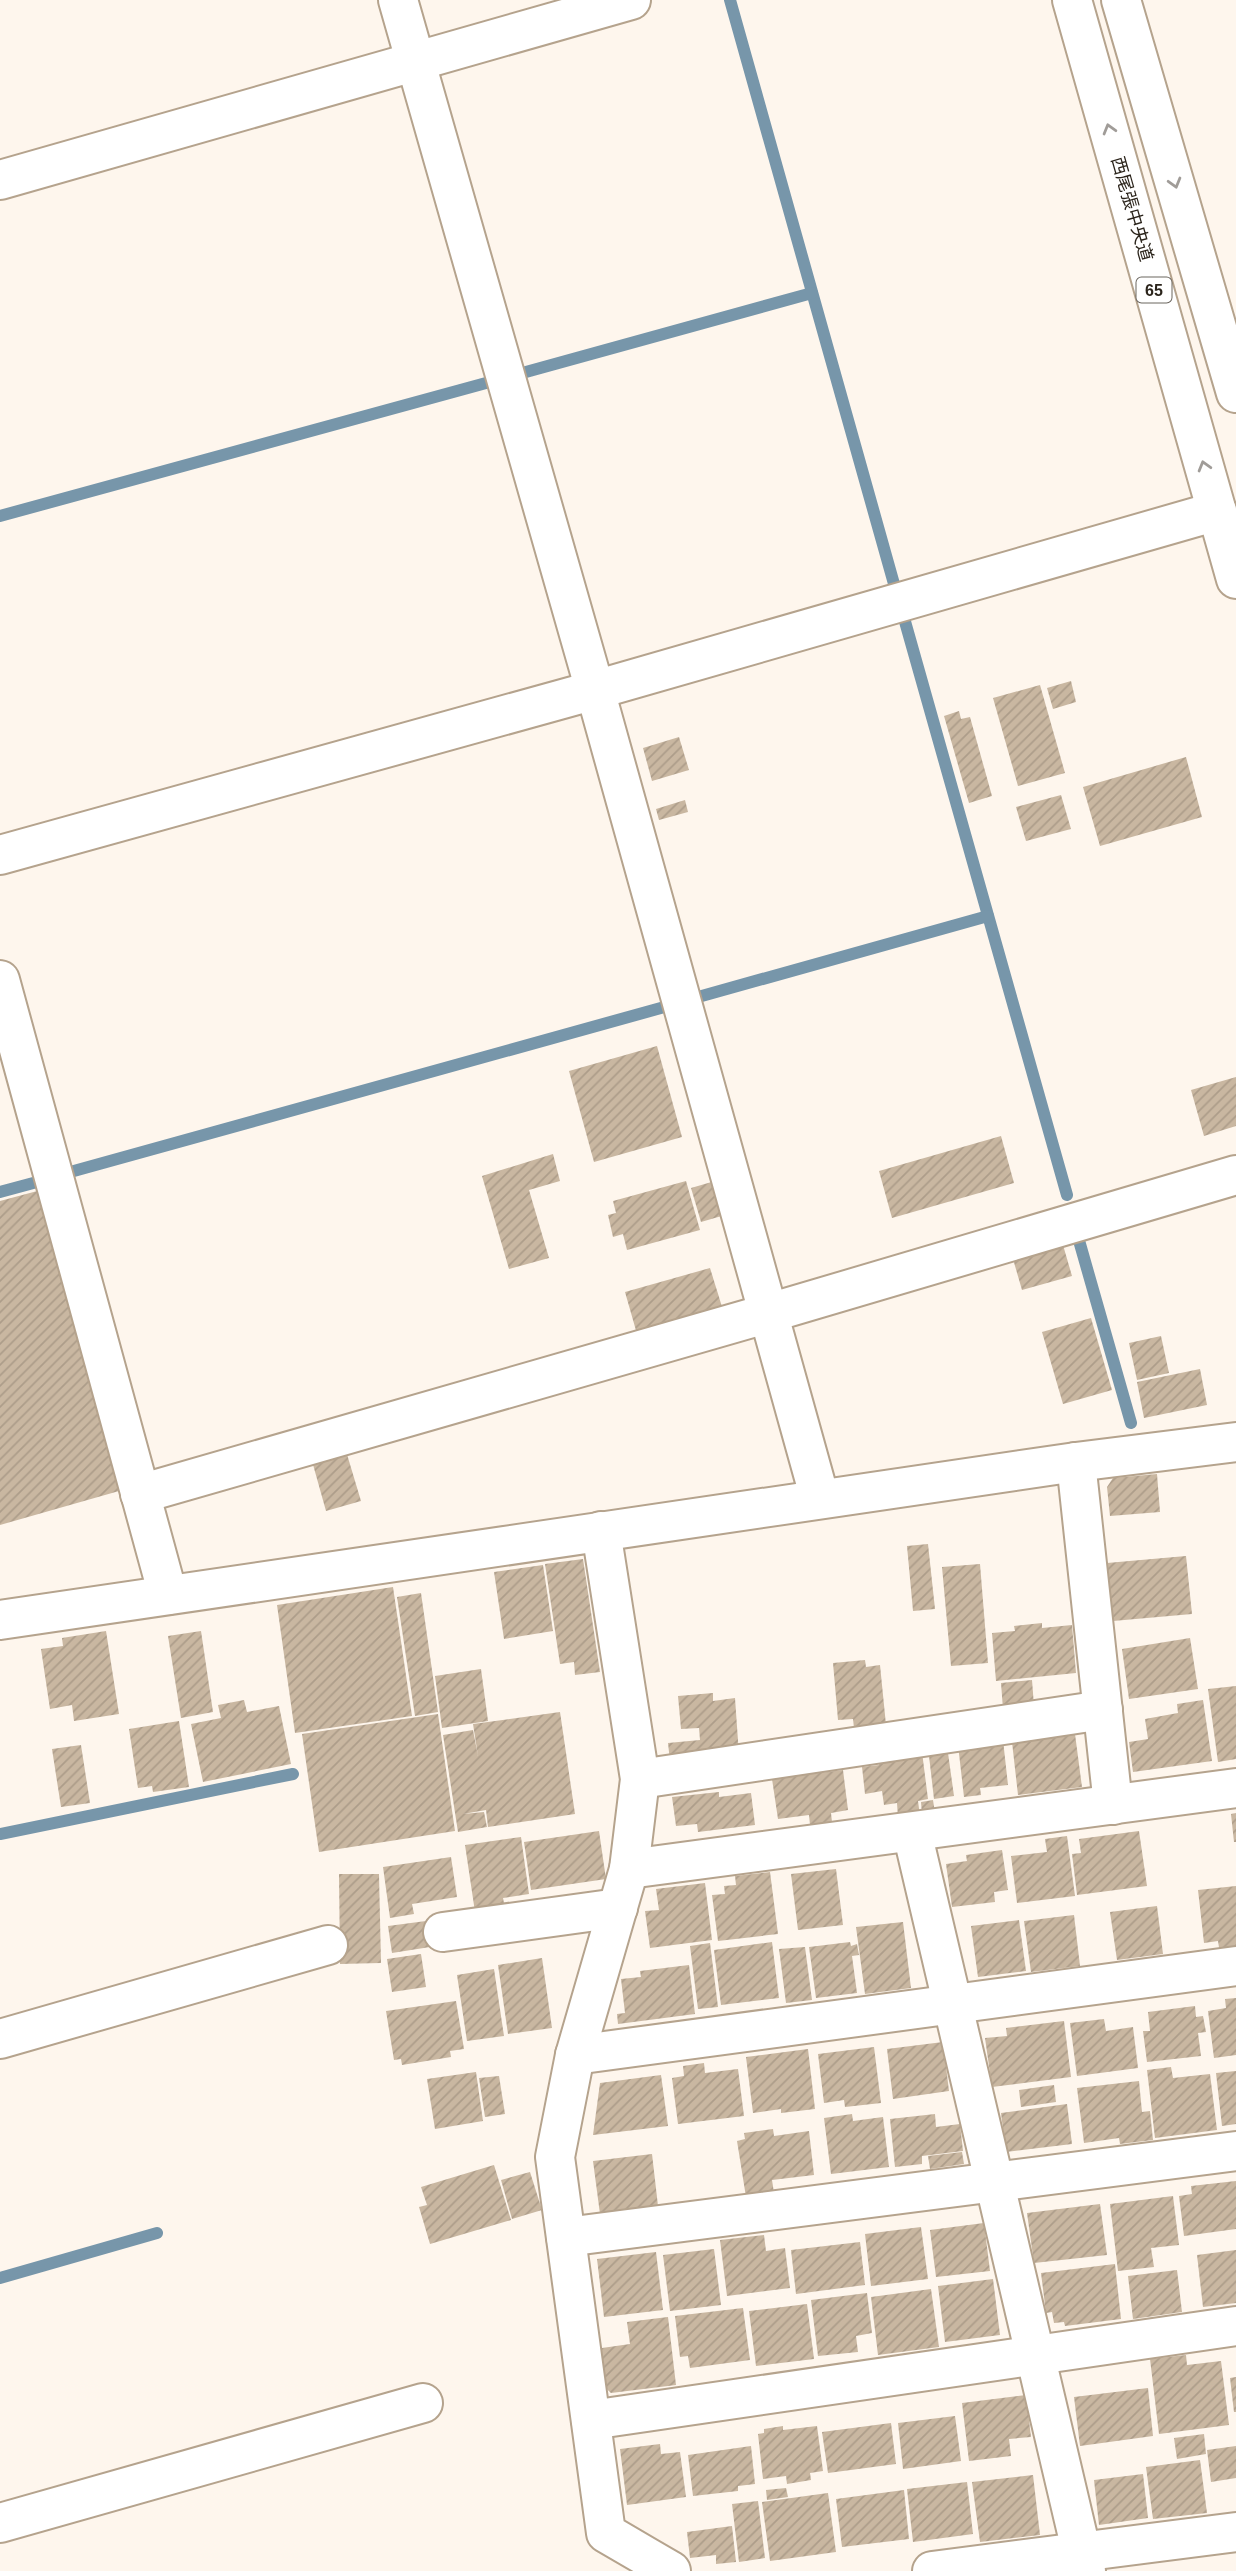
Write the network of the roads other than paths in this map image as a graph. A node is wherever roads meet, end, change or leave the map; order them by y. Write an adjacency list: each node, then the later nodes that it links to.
1 (398, 0): 5 (street)
2 (631, 0): 5 (street)
3 (1072, 0): 8 (street, 西尾張中央道 / 65, one-way to 3)
4 (1122, 0): 7 (street, one-way to 7)
5 (415, 62): 6 (street); 10 (street)
6 (0, 180)
7 (1236, 393)
8 (1217, 511): 9 (street, 西尾張中央道 / 65); 10 (street)
9 (1236, 579)
10 (595, 690): 11 (street); 14 (street)
11 (0, 855)
12 (0, 980): 17 (street)
13 (1236, 1175): 14 (street)
14 (769, 1313): 17 (street); 18 (street)
15 (1236, 1442): 16 (street)
16 (1076, 1462): 18 (street); 22 (street)
17 (140, 1494): 20 (street)
18 (820, 1499): 19 (street)
19 (601, 1531): 20 (street); 23 (street)
20 (168, 1595): 21 (street)
21 (0, 1620)
22 (1103, 1710): 23 (street); 25 (street)
23 (640, 1779): 27 (street)
24 (1236, 1788): 25 (street)
25 (1113, 1805): 26 (street)
26 (912, 1832): 27 (street); 32 (street)
27 (629, 1869): 28 (street)
28 (618, 1908): 29 (street); 34 (street)
29 (443, 1932)
30 (328, 1945): 33 (street)
31 (1236, 1966): 32 (street)
32 (952, 2005): 34 (street); 36 (street)
33 (0, 2039)
34 (575, 2055): 37 (street)
35 (1236, 2151): 36 (street)
36 (994, 2182): 37 (street); 39 (street)
37 (566, 2237): 41 (street)
38 (1236, 2326): 39 (street)
39 (1035, 2355): 41 (street); 44 (street)
40 (423, 2403): 42 (street)
41 (591, 2420): 45 (street)
42 (0, 2523)
43 (1236, 2532): 44 (street)
44 (1084, 2561): 46 (street)
45 (671, 2571)
46 (932, 2571)

